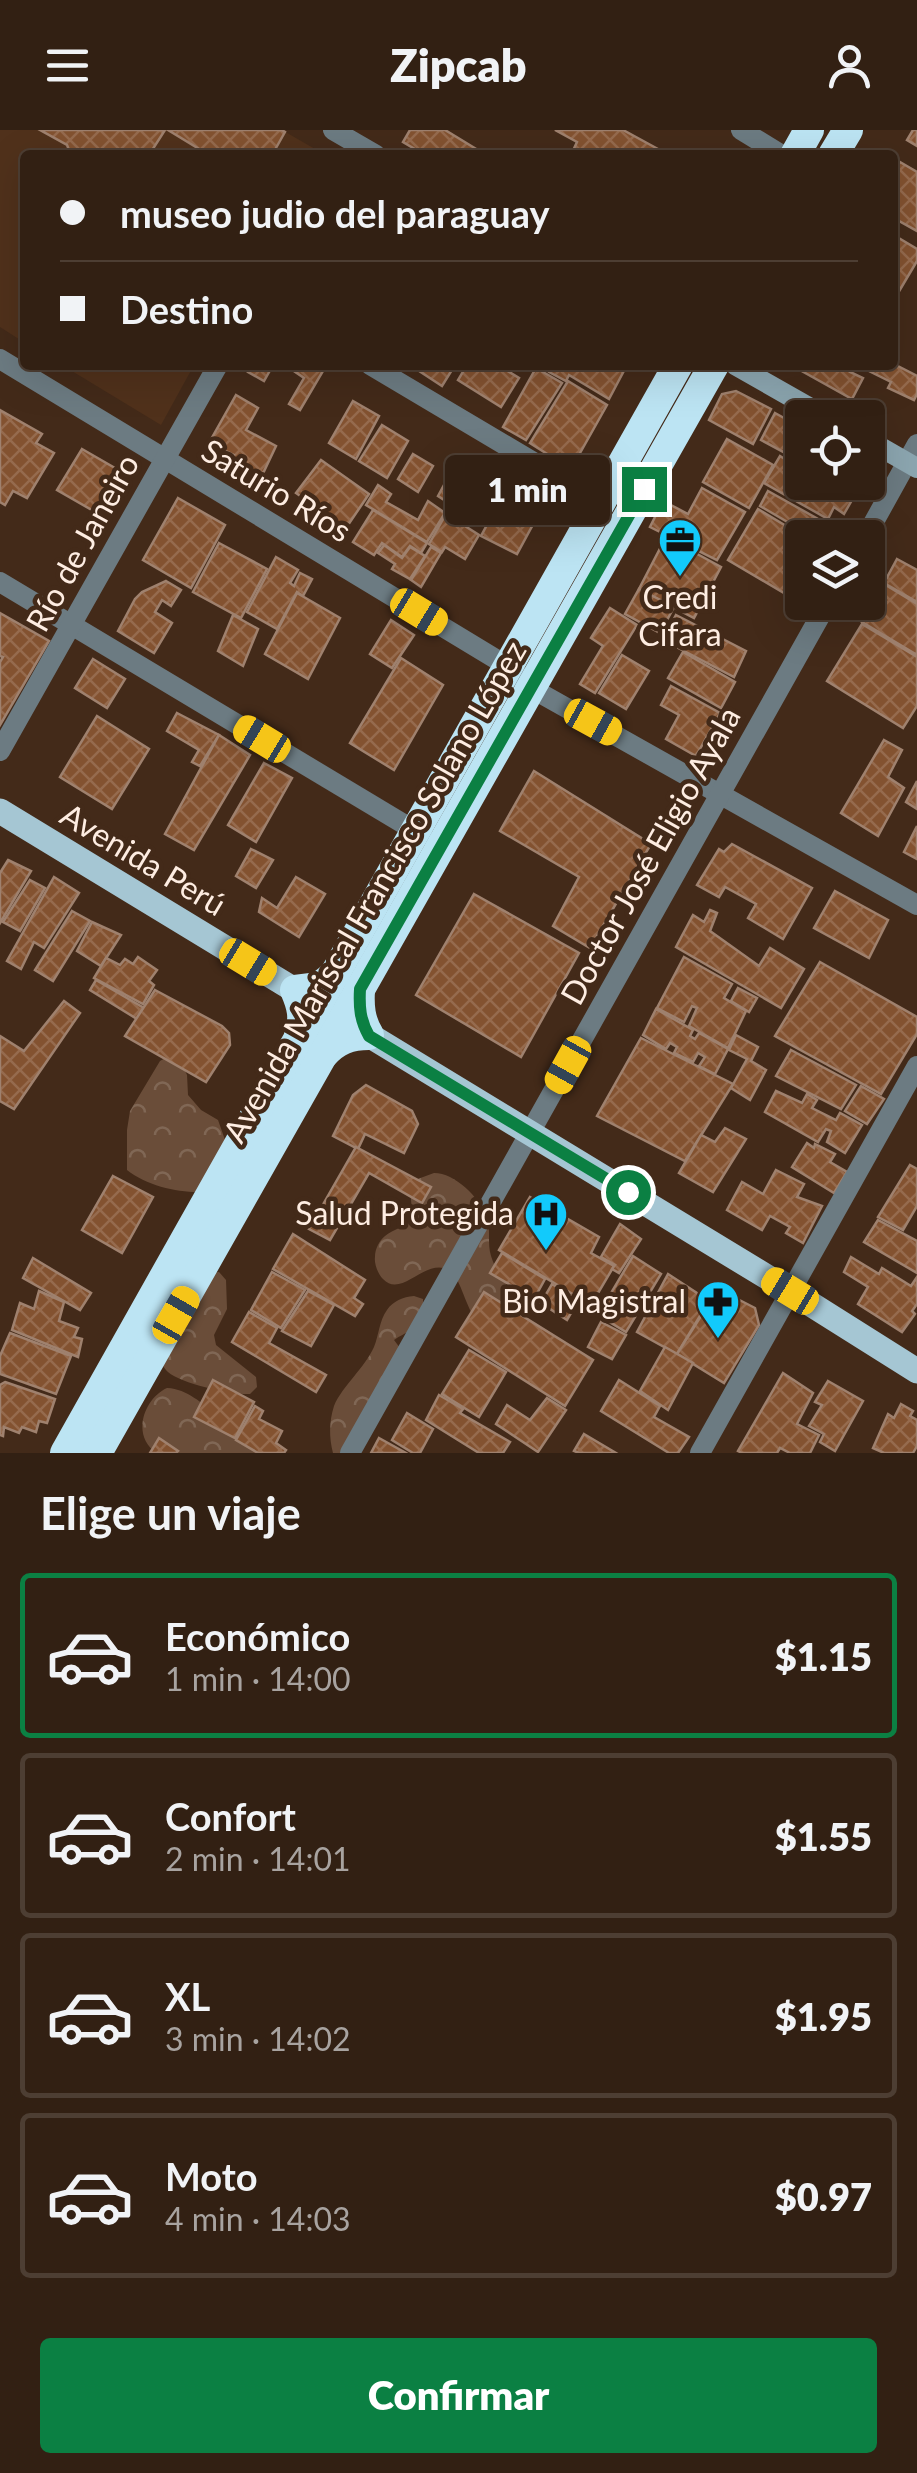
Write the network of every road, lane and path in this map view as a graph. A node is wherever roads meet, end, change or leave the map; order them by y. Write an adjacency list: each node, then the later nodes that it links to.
1 (741, 130): 4 (street)
2 (341, 138): 3 (street)
3 (366, 150)
4 (774, 150)
5 (0, 359): 15 (street, Saturio Ríos)
6 (215, 370): 15 (street, Río de Janeiro)
7 (378, 370): 16 (street)
8 (675, 370): 12 (highway, Avenida Mariscal Francisco Solano López)
9 (711, 370): 21 (highway, Avenida Mariscal Francisco Solano López)
10 (743, 370): 11 (street)
11 (796, 400)
12 (650, 416): 16 (highway, Avenida Mariscal Francisco Solano López); 21 (highway)
13 (885, 447): 14 (street)
14 (914, 458): 17 (street)
15 (165, 459): 20 (street, Río de Janeiro); 21 (street, Saturio Ríos)
16 (601, 502): 21 (highway, Avenida Mariscal Francisco Solano López)
17 (875, 520)
18 (0, 582): 20 (street)
19 (818, 620): 23 (street, Doctor José Eligio Ayala)
20 (71, 624): 22 (street, Río de Janeiro); 25 (street)
21 (520, 677): 23 (street, Saturio Ríos); 25 (highway, Avenida Mariscal Francisco Solano López); 25 (highway, Avenida Mariscal Francisco Solano López)
22 (0, 751)
23 (720, 794): 26 (street, Saturio Ríos); 31 (street, Doctor José Eligio Ayala)
24 (0, 811): 28 (main road, Avenida Perú)
25 (428, 838): 27 (highway, Avenida Mariscal Francisco Solano López); 28 (highway)
26 (917, 905)
27 (347, 983): 28 (highway, Avenida Mariscal Francisco Solano López); 28 (highway)
28 (329, 1011): 29 (highway, Avenida Mariscal Francisco Solano López); 29 (highway); 31 (main road, Avenida Perú); 32 (highway)
29 (310, 1047): 32 (highway, Avenida Mariscal Francisco Solano López); 35 (highway, Avenida Mariscal Francisco Solano López)
30 (917, 1066): 33 (street)
31 (530, 1133): 33 (main road, Avenida Perú); 37 (street, Doctor José Eligio Ayala)
32 (213, 1249): 36 (highway, Avenida Mariscal Francisco Solano López)
33 (790, 1291): 34 (main road, Avenida Perú); 38 (street)
34 (917, 1371)
35 (65, 1453)
36 (97, 1453)
37 (350, 1453)
38 (700, 1453)

